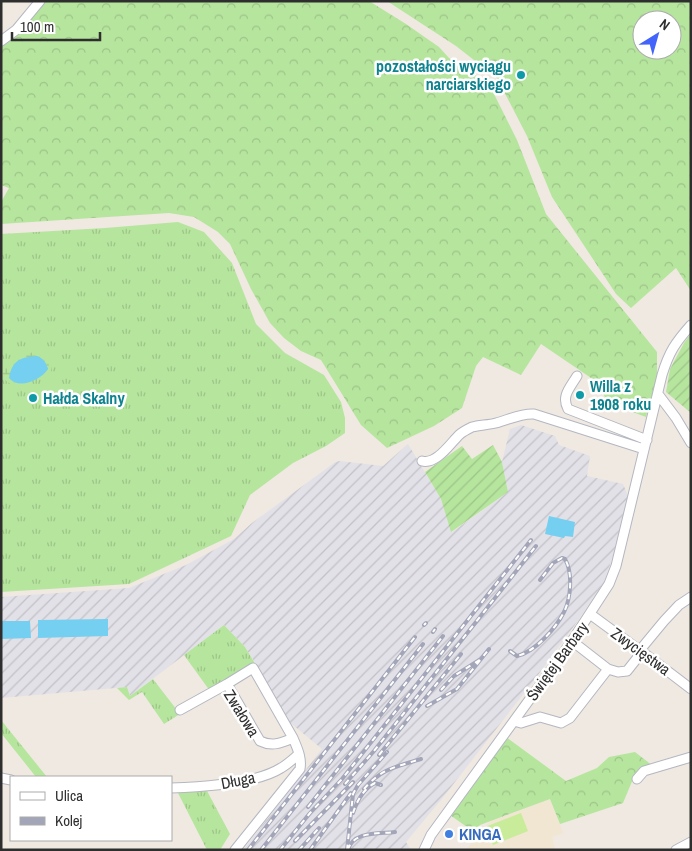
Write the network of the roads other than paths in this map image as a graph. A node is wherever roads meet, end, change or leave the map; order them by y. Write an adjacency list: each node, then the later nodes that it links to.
1 (40, 1): 2 (street)
2 (1, 41)
3 (691, 325): 5 (street, Świętej Barbary)
4 (577, 376): 8 (street)
5 (658, 394): 6 (street); 7 (street, Świętej Barbary)
6 (671, 412): 7 (street); 9 (street)
7 (652, 419): 8 (street, Świętej Barbary)
8 (646, 440): 10 (street, Świętej Barbary)
9 (691, 443)
10 (644, 449): 11 (street); 13 (street, Świętej Barbary)
11 (422, 461)
12 (691, 597): 15 (street)
13 (590, 614): 14 (street, Świętej Barbary); 15 (street, Zwycięstwa)
14 (572, 641): 16 (street); 20 (street, Świętej Barbary)
15 (641, 651): 16 (street); 18 (street, Zwycięstwa)
16 (608, 669): 20 (street)
17 (227, 684): 19 (street, Zwałowa); 21 (street, Zwałowa); 21 (street)
18 (691, 689)
19 (180, 710)
20 (514, 721): 27 (street, Świętej Barbary)
21 (293, 738): 22 (street)
22 (299, 754): 25 (street, Długa); 28 (street)
23 (691, 757): 24 (street)
24 (637, 779)
25 (172, 788)
26 (691, 842): 29 (street)
27 (426, 849)
28 (235, 850)
29 (676, 850)

